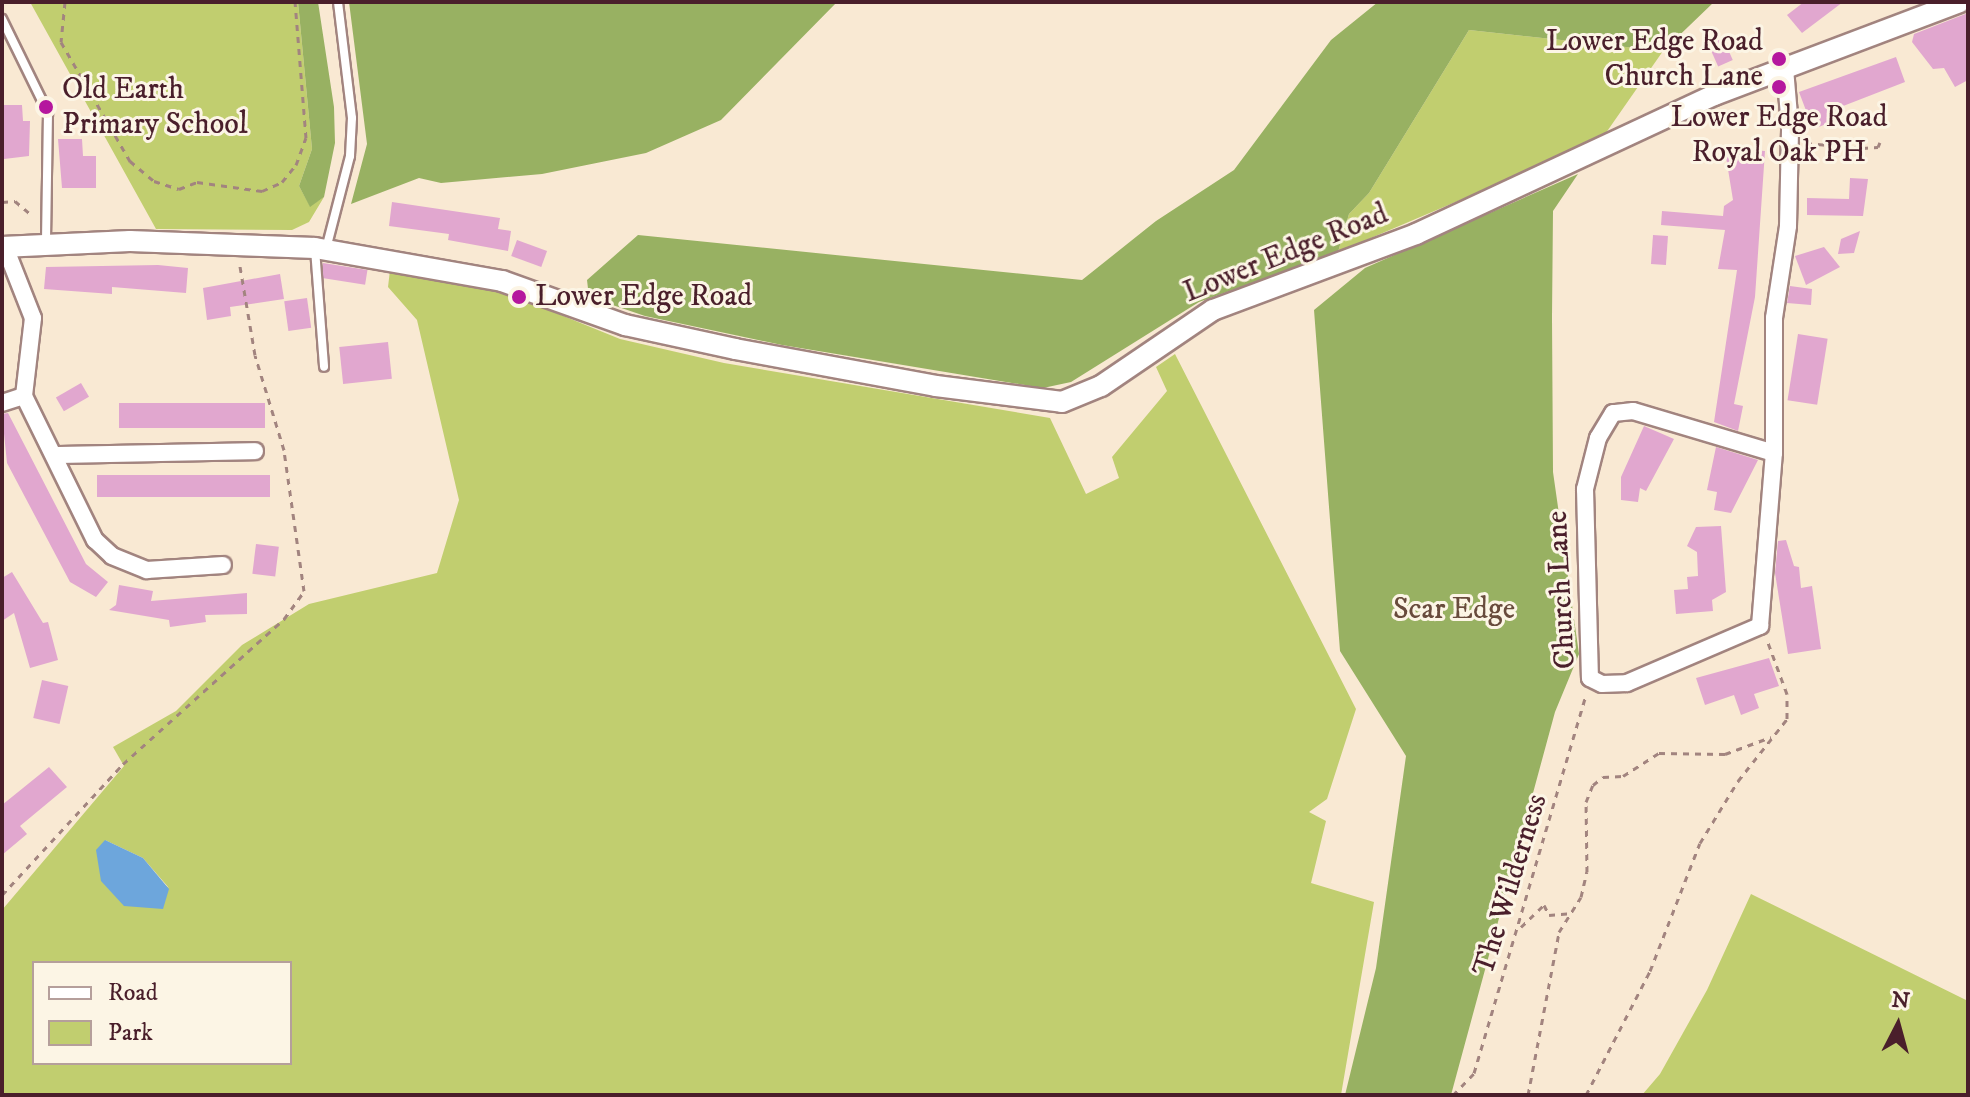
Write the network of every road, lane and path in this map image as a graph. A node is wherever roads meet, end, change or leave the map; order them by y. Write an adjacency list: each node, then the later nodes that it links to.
1 (65, 2): 2 (path)
2 (295, 2)
3 (338, 2): 13 (lane)
4 (1960, 2): 6 (street, Lower Edge Road)
5 (2, 19): 10 (lane)
6 (1785, 69): 7 (street); 13 (street, Lower Edge Road)
7 (1790, 142): 8 (path); 18 (street)
8 (1880, 142)
9 (2, 202): 10 (path)
10 (46, 234): 11 (street, Lower Edge Road); 12 (street, Lower Edge Road)
11 (237, 242): 13 (street, Lower Edge Road); 24 (path)
12 (3, 247): 15 (street)
13 (320, 249): 14 (lane)
14 (324, 367)
15 (24, 396): 16 (street); 19 (street)
16 (2, 403)
17 (255, 451): 19 (street)
18 (1774, 453): 21 (street); 22 (street, Church Lane)
19 (54, 455): 20 (street)
20 (223, 565)
21 (1760, 626): 22 (street, Church Lane); 23 (path)
22 (1590, 678): 26 (path, The Wilderness)
23 (1774, 735): 25 (path); 29 (path)
24 (2, 895)
25 (1570, 913): 26 (path); 28 (path)
26 (1518, 930): 27 (path, The Wilderness)
27 (1453, 1095)
28 (1528, 1095)
29 (1586, 1095)

